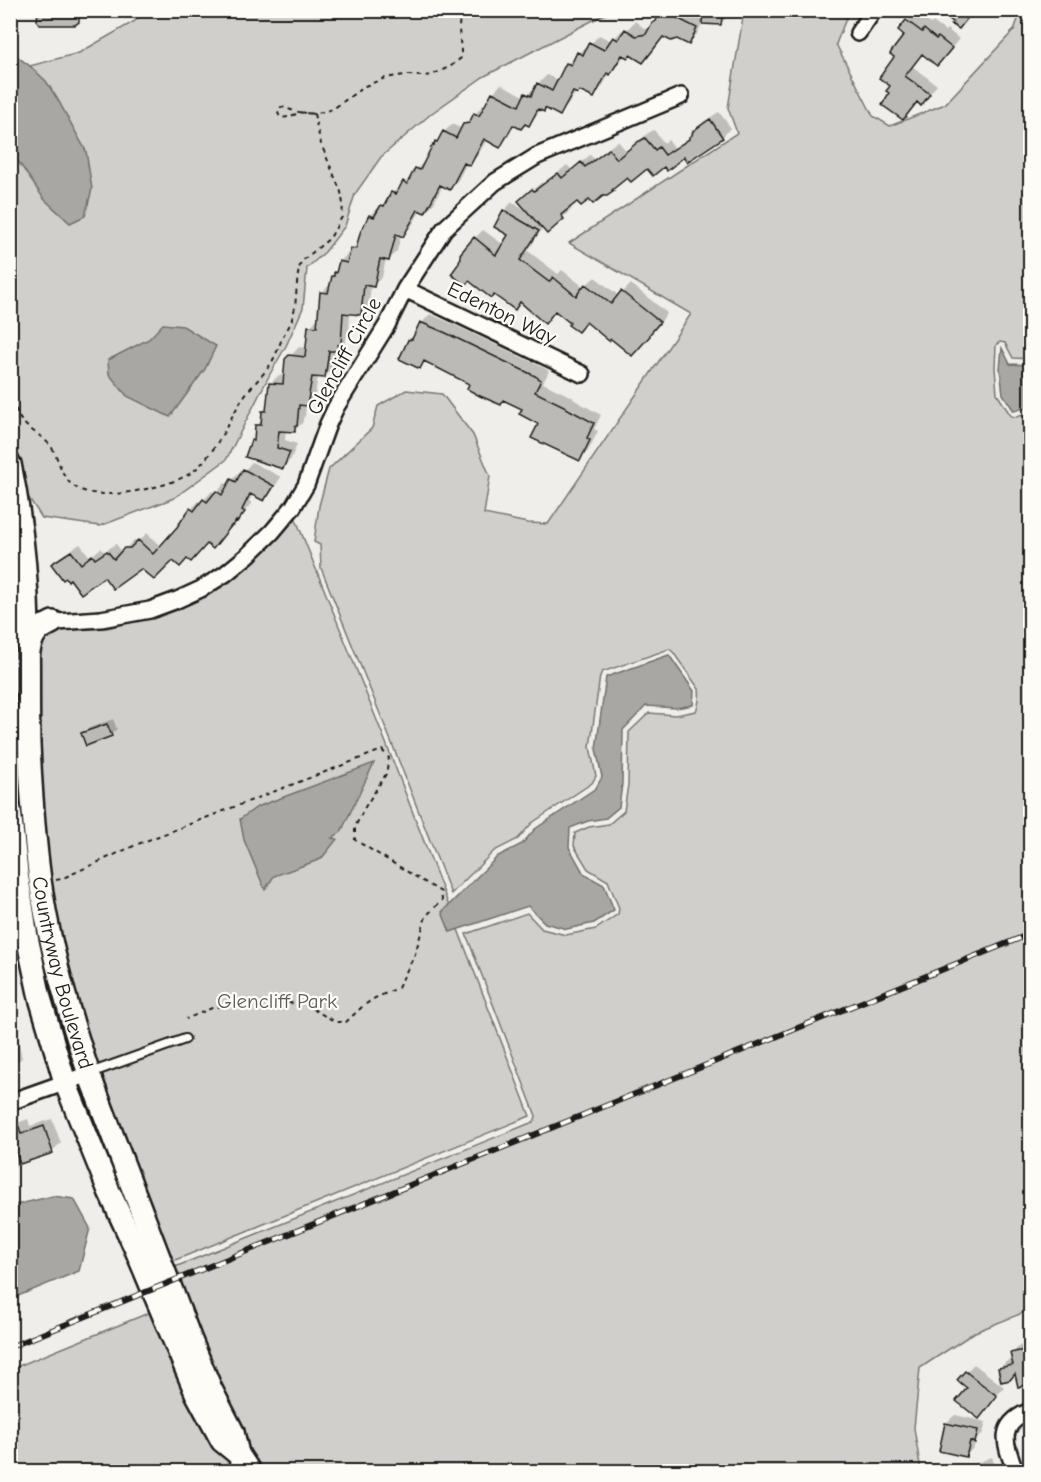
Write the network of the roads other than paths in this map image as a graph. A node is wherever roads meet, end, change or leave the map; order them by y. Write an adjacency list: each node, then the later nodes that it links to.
1 (874, 10): 2 (street)
2 (858, 33)
3 (681, 96): 4 (street, Glencliff Circle)
4 (405, 290): 5 (street, Edenton Way); 8 (street, Glencliff Circle)
5 (582, 374)
6 (10, 464): 7 (street, Countryway Boulevard)
7 (15, 620): 8 (street, Glencliff Circle); 8 (street); 9 (street, Countryway Boulevard); 10 (street)
8 (53, 622): 9 (street)
9 (28, 651): 10 (street, Countryway Boulevard)
10 (30, 766): 13 (street, Countryway Boulevard)
11 (10, 810): 14 (street, Countryway Boulevard)
12 (185, 1039): 13 (lane)
13 (89, 1074): 14 (street); 17 (street, Countryway Boulevard)
14 (65, 1082): 15 (street); 17 (street, Countryway Boulevard)
15 (10, 1102)
16 (1030, 1411): 19 (street)
17 (238, 1454): 18 (street, Countryway Boulevard)
18 (250, 1472)
19 (1016, 1472)

